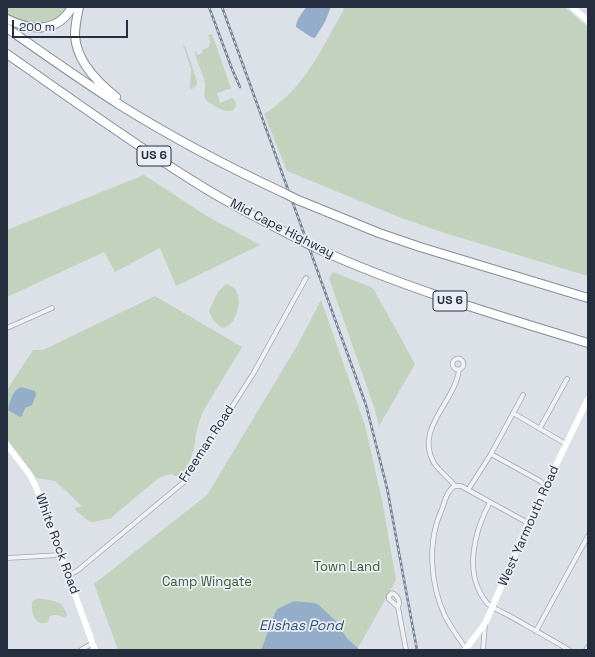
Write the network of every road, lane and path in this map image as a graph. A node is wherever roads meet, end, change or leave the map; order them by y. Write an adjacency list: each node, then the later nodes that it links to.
1 (72, 7): 4 (highway)
2 (79, 7): 8 (highway)
3 (572, 7): 5 (main road)
4 (7, 19)
5 (588, 21)
6 (7, 28): 8 (highway, US 6)
7 (7, 54): 13 (highway, Mid Cape Highway / US 6, bridge)
8 (138, 116): 10 (highway, US 6, bridge)
9 (306, 278): 31 (street, Freeman Road)
10 (588, 298)
11 (52, 308): 12 (street)
12 (7, 328)
13 (588, 343)
14 (458, 370): 23 (street)
15 (568, 379): 19 (street)
16 (523, 395): 18 (street)
17 (588, 399): 20 (main road, West Yarmouth Road)
18 (513, 413): 19 (street); 22 (street)
19 (540, 428): 20 (street)
20 (566, 444): 24 (main road, West Yarmouth Road)
21 (7, 445): 29 (main road, White Rock Road)
22 (491, 454): 24 (street); 25 (street)
23 (455, 486): 25 (street); 41 (street)
24 (546, 487): 27 (main road, West Yarmouth Road)
25 (468, 490): 26 (street)
26 (490, 502): 27 (street); 33 (street)
27 (528, 524): 33 (main road, West Yarmouth Road)
28 (588, 536): 35 (street)
29 (60, 556): 30 (street); 31 (main road, White Rock Road)
30 (7, 558)
31 (68, 575): 36 (main road, White Rock Road)
32 (398, 607): 40 (street)
33 (493, 607): 34 (main road, West Yarmouth Road); 35 (street)
34 (485, 624): 41 (main road, West Yarmouth Road); 42 (street)
35 (536, 630): 43 (street)
36 (93, 643): 38 (street); 39 (main road, White Rock Road)
37 (588, 647): 44 (street)
38 (81, 650)
39 (95, 650)
40 (406, 650)
41 (466, 650)
42 (483, 650)
43 (569, 650)
44 (586, 650)

